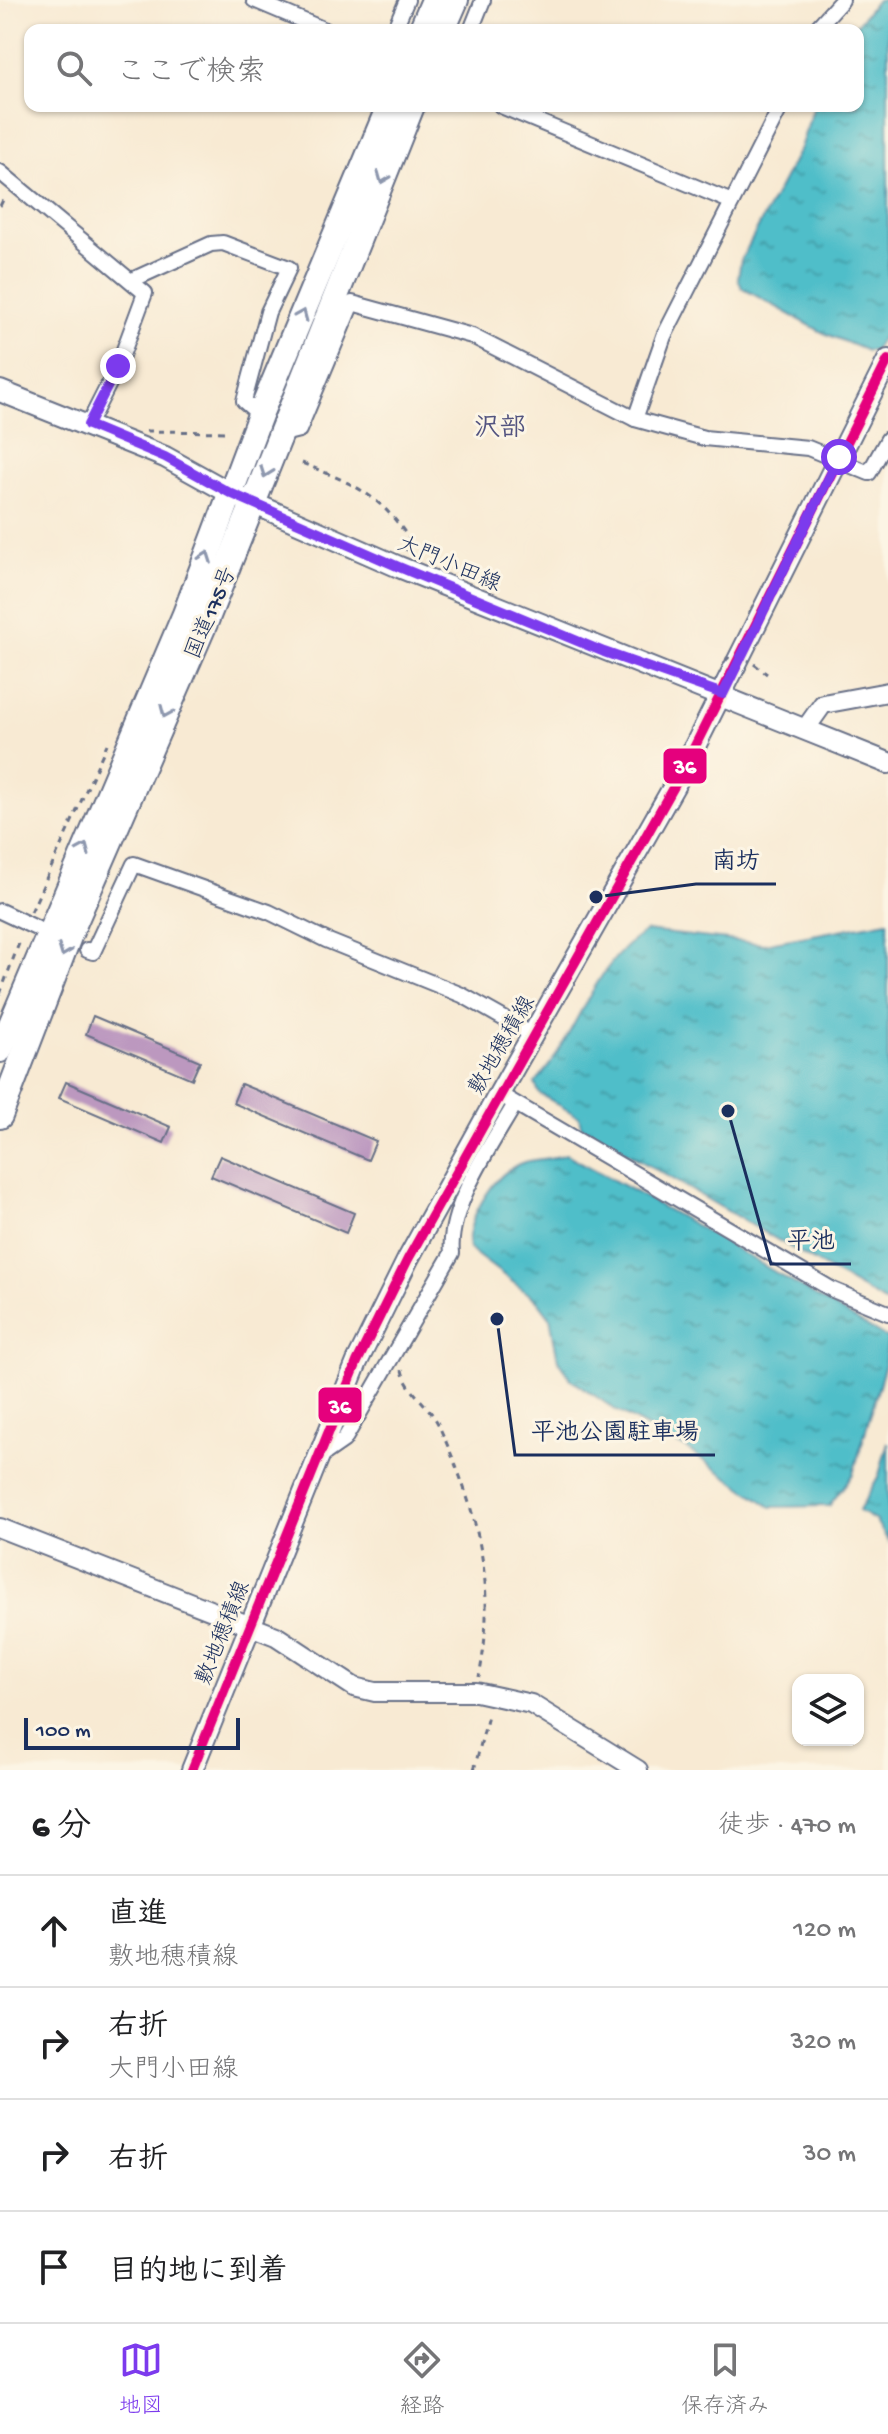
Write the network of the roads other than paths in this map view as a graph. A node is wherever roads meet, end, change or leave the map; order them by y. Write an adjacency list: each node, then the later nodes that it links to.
1 (254, 0): 7 (street)
2 (407, 0): 8 (street)
3 (434, 0): 9 (highway)
4 (456, 0): 10 (highway)
5 (483, 0): 11 (street)
6 (842, 0): 12 (street)
7 (311, 24)
8 (397, 24)
9 (424, 24)
10 (446, 24)
11 (473, 24)
12 (820, 24)
13 (386, 112): 22 (highway, 国道175号, one-way to 13)
14 (410, 112): 25 (highway, 国道175号, one-way to 25)
15 (515, 112): 18 (street)
16 (778, 112): 18 (street)
17 (0, 172): 19 (street)
18 (732, 202): 23 (street)
19 (132, 280): 22 (street); 24 (street)
20 (888, 360): 27 (main road, 敷地穂積線)
21 (0, 391): 24 (main road, 大門小田線)
22 (260, 415): 28 (highway, 国道175号)
23 (635, 419): 25 (street); 27 (street)
24 (88, 425): 28 (main road, 大門小田線)
25 (279, 436): 29 (highway, 国道175号, one-way to 29)
26 (888, 439): 27 (street)
27 (839, 457): 31 (main road, 敷地穂積線)
28 (230, 493): 29 (main road, 大門小田線); 38 (highway, 国道175号, one-way to 28)
29 (253, 504): 31 (main road, 大門小田線); 40 (highway, 国道175号, one-way to 40)
30 (888, 692): 32 (street)
31 (723, 694): 32 (main road, 大門小田線); 37 (main road, 敷地穂積線)
32 (806, 728): 33 (main road, 大門小田線)
33 (888, 763)
34 (0, 911): 35 (street)
35 (31, 926)
36 (87, 950): 37 (street)
37 (533, 1035): 39 (main road, 敷地穂積線)
38 (0, 1050)
39 (507, 1099): 41 (street); 42 (main road, 敷地穂積線); 42 (street)
40 (0, 1116)
41 (888, 1313)
42 (318, 1458): 44 (main road, 敷地穂積線)
43 (0, 1528): 44 (street)
44 (250, 1627): 45 (main road, 敷地穂積線); 46 (street)
45 (192, 1770)
46 (638, 1770)

